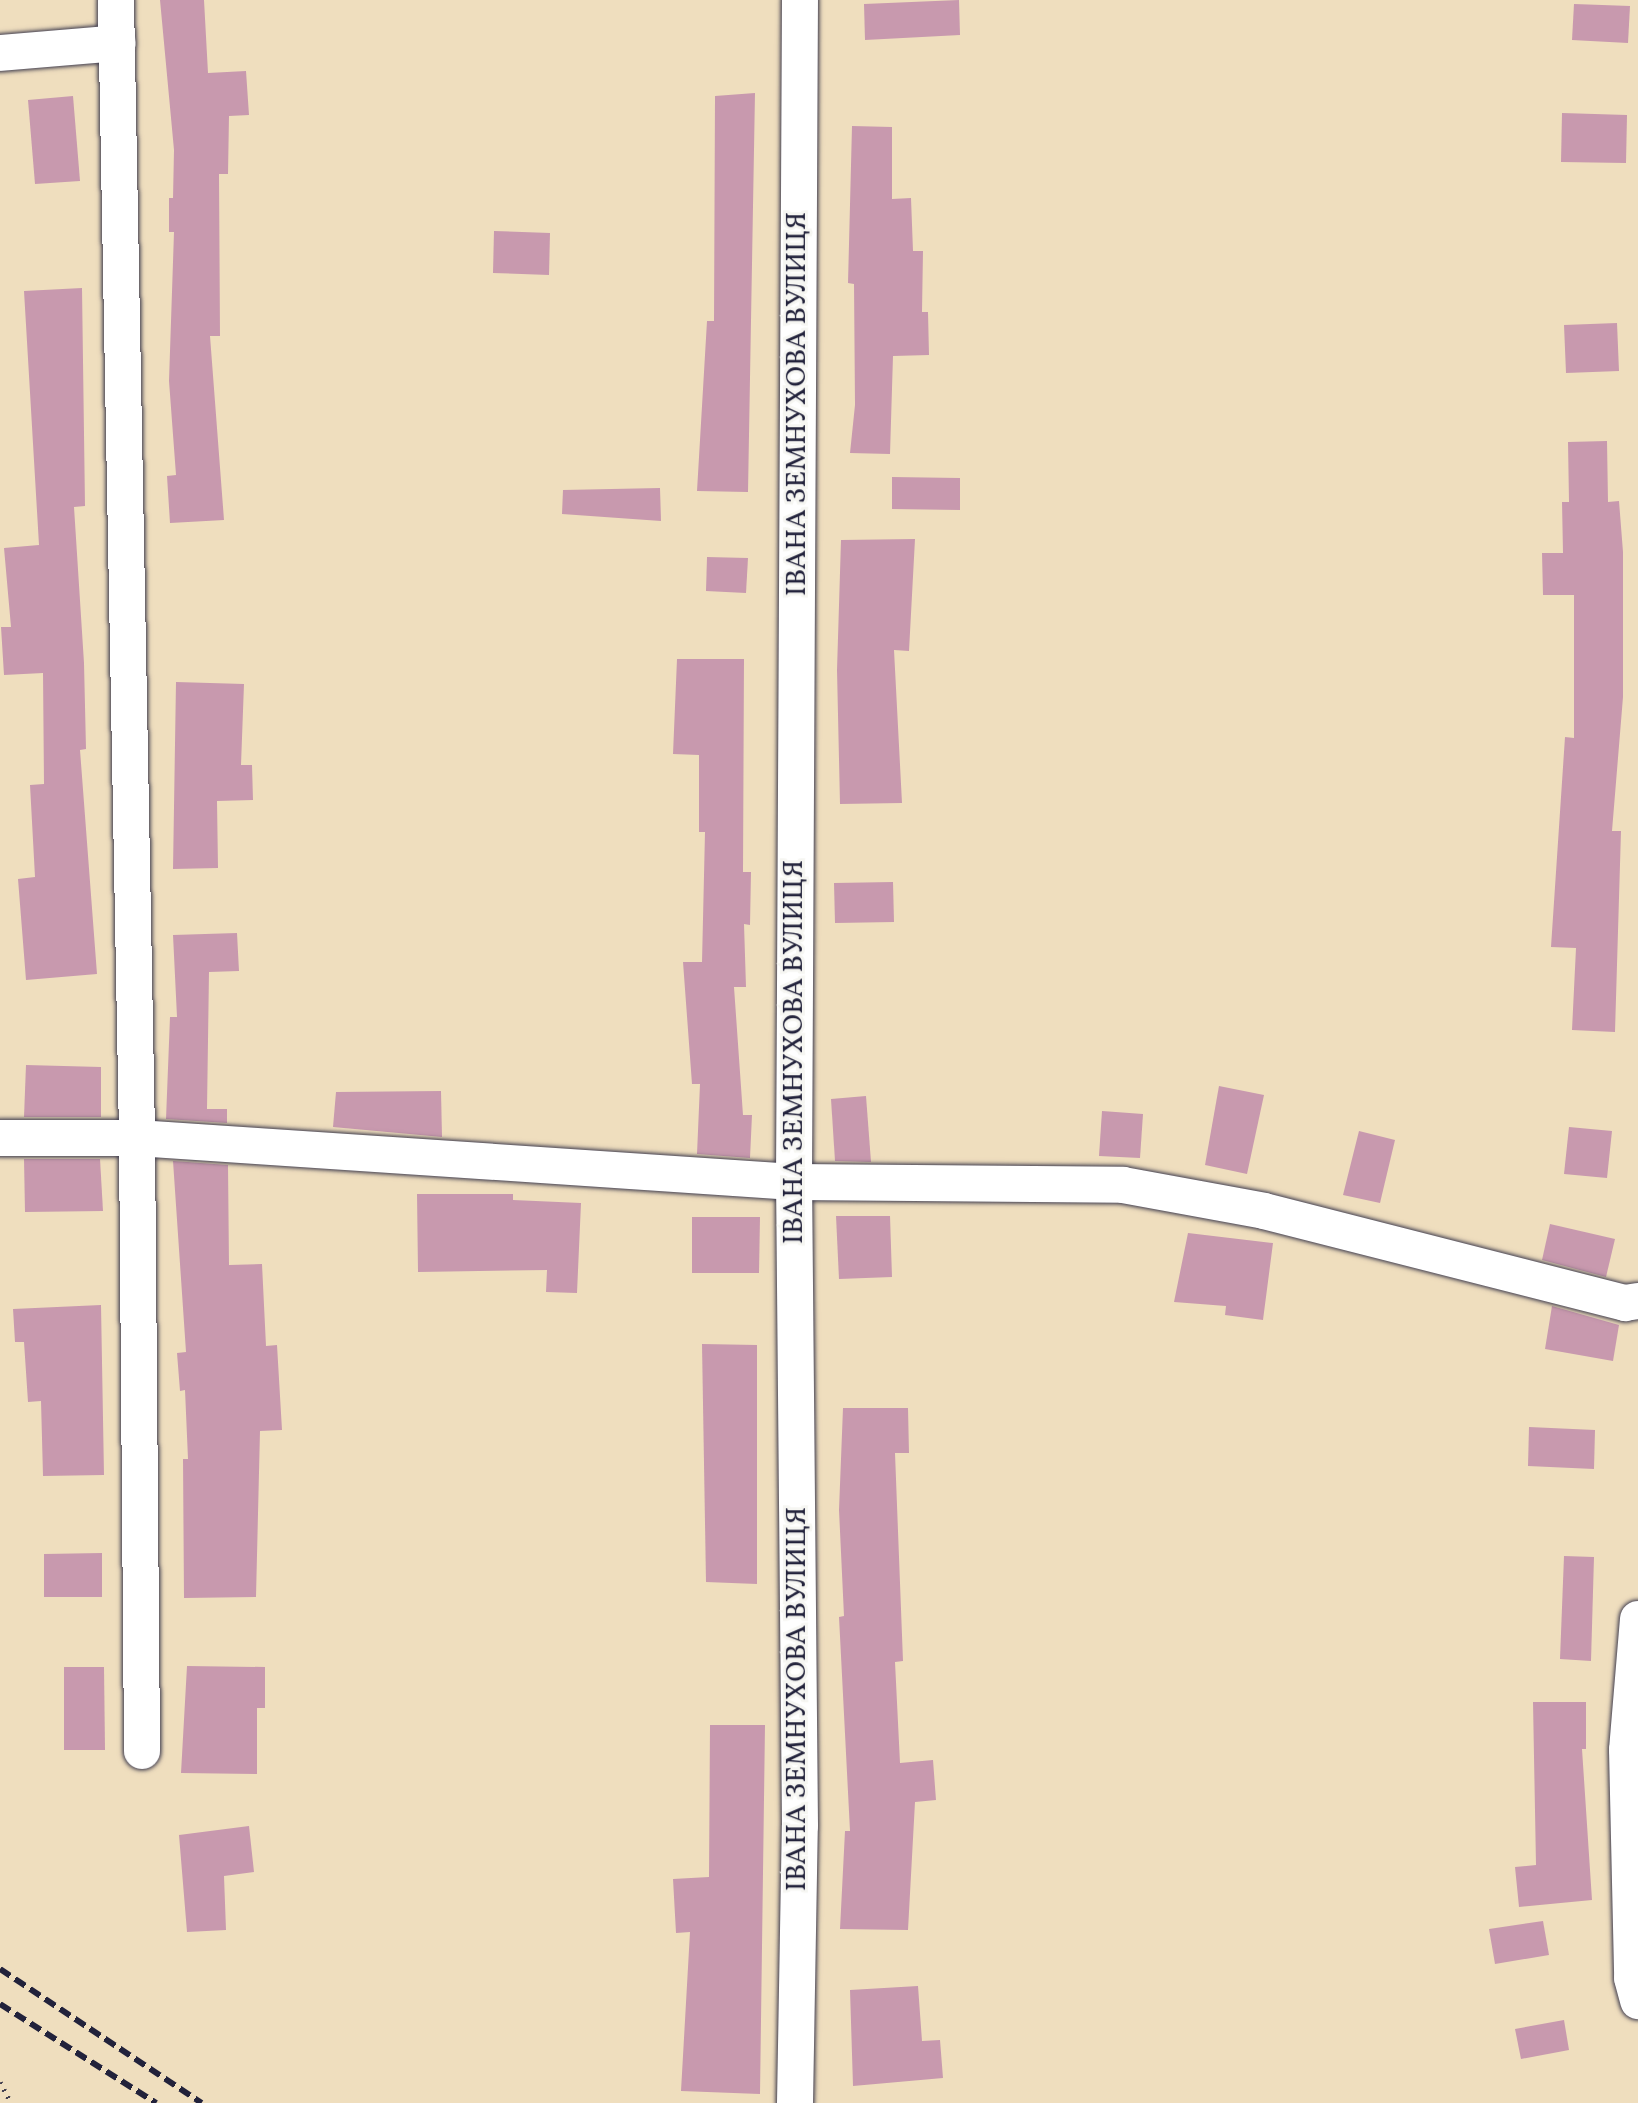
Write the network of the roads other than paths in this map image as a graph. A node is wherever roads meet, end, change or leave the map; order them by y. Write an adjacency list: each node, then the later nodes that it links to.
1 (116, 0): 3 (street)
2 (800, 0): 7 (street, ІВАНА ЗЕМНУХОВА ВУЛИЦЯ)
3 (118, 43): 4 (street); 6 (street)
4 (0, 53)
5 (0, 1138): 6 (street)
6 (137, 1138): 7 (street); 10 (street)
7 (794, 1182): 8 (street); 12 (street, ІВАНА ЗЕМНУХОВА ВУЛИЦЯ)
8 (1638, 1301)
9 (1638, 1619): 11 (street)
10 (142, 1751)
11 (1638, 2001)
12 (795, 2103)

